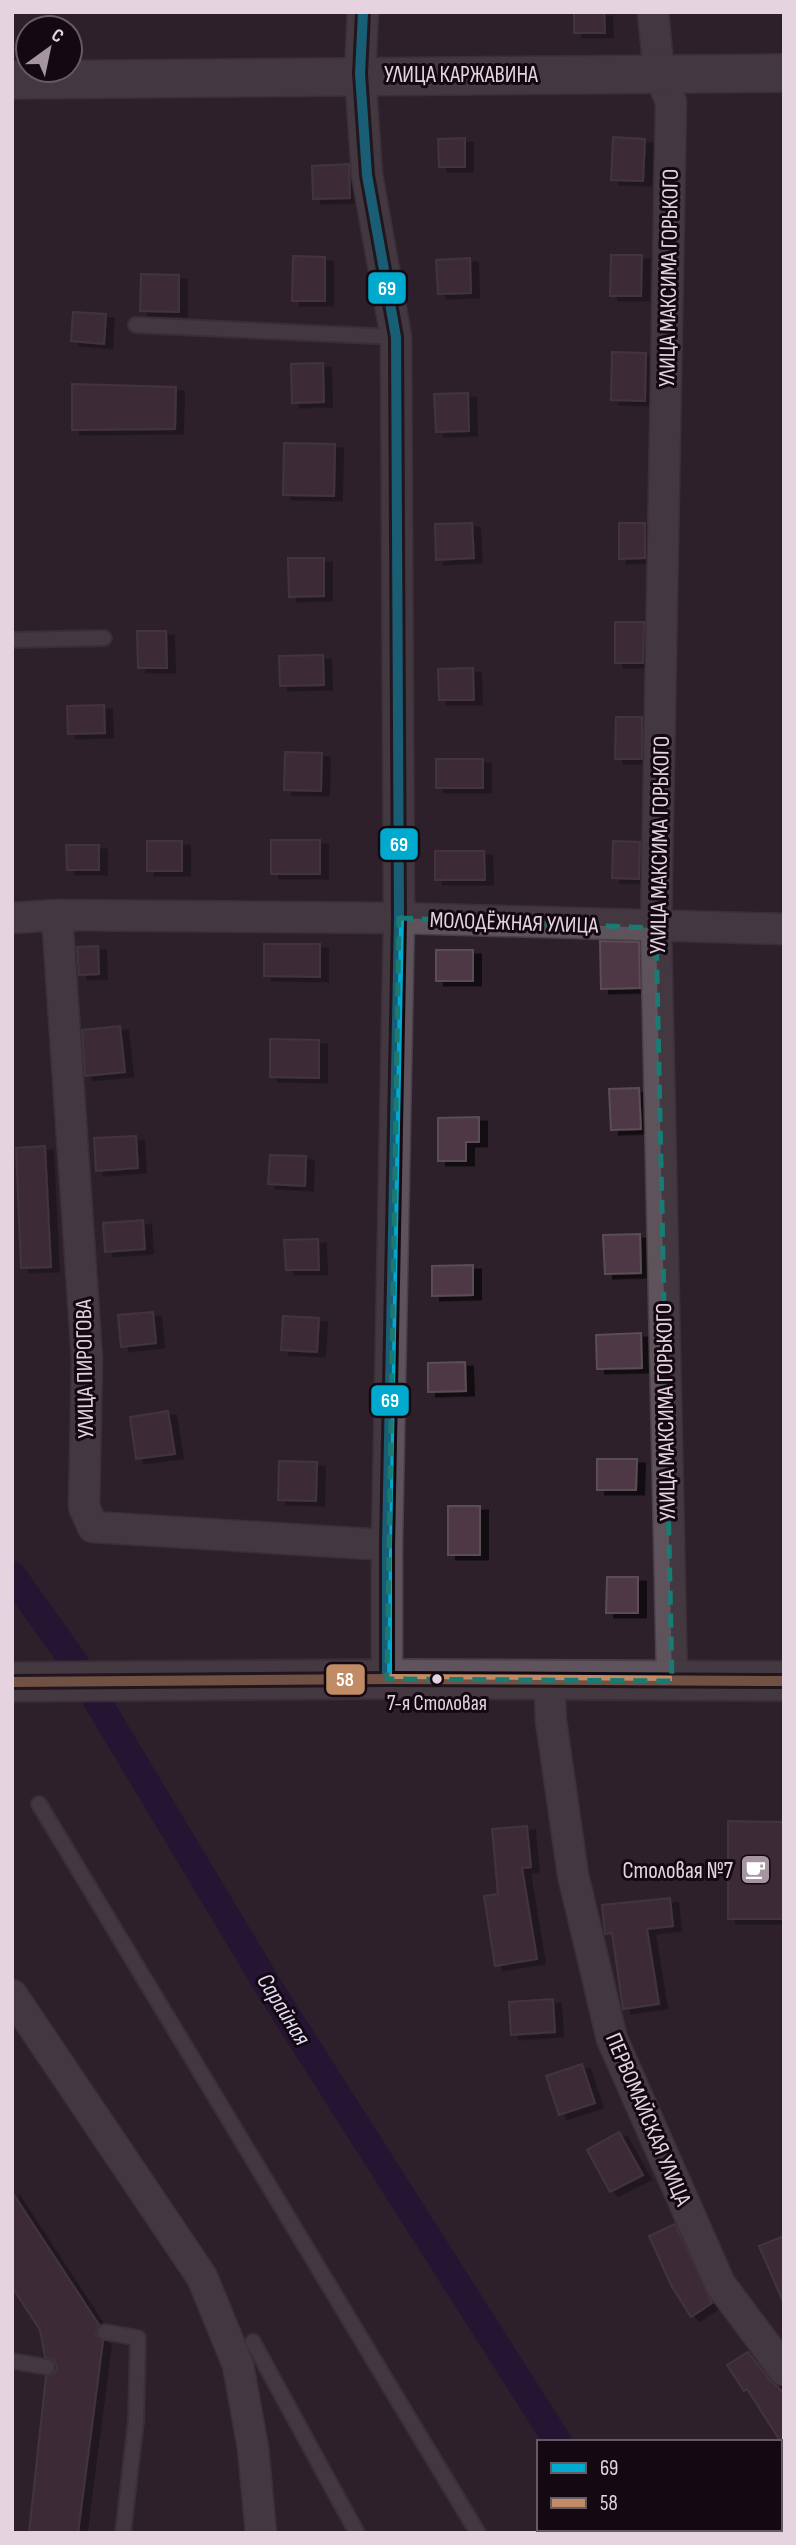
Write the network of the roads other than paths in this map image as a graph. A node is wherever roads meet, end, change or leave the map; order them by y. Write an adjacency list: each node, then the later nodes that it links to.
1 (362, 12): 5 (street)
2 (653, 12): 3 (street, УЛИЦА МАКСИМА ГОРЬКОГО)
3 (659, 73): 4 (street, УЛИЦА КАРЖАВИНА); 5 (street, УЛИЦА КАРЖАВИНА); 13 (street, УЛИЦА МАКСИМА ГОРЬКОГО)
4 (784, 73)
5 (360, 74): 6 (street, УЛИЦА КАРЖАВИНА); 8 (street)
6 (12, 80)
7 (136, 326): 8 (lane)
8 (396, 337): 12 (street)
9 (104, 638): 10 (lane)
10 (12, 640)
11 (35, 918): 12 (street, МОЛОДЁЖНАЯ УЛИЦА); 15 (street, УЛИЦА ПИРОГОВА)
12 (399, 918): 13 (street, МОЛОДЁЖНАЯ УЛИЦА); 15 (street)
13 (656, 928): 14 (street, МОЛОДЁЖНАЯ УЛИЦА); 18 (street, УЛИЦА МАКСИМА ГОРЬКОГО)
14 (784, 929)
15 (387, 1545): 16 (street)
16 (387, 1679): 17 (main road); 20 (main road)
17 (549, 1679): 18 (main road); 27 (street, ПЕРВОМАЙСКАЯ УЛИЦА)
18 (672, 1681): 19 (main road)
19 (784, 1681)
20 (12, 1682)
21 (39, 1804): 31 (lane)
22 (12, 1995): 29 (street)
23 (105, 2332): 28 (lane)
24 (253, 2342): 30 (lane)
25 (12, 2361): 26 (lane)
26 (47, 2367)
27 (784, 2370)
28 (123, 2533)
29 (261, 2533)
30 (357, 2533)
31 (478, 2533)

